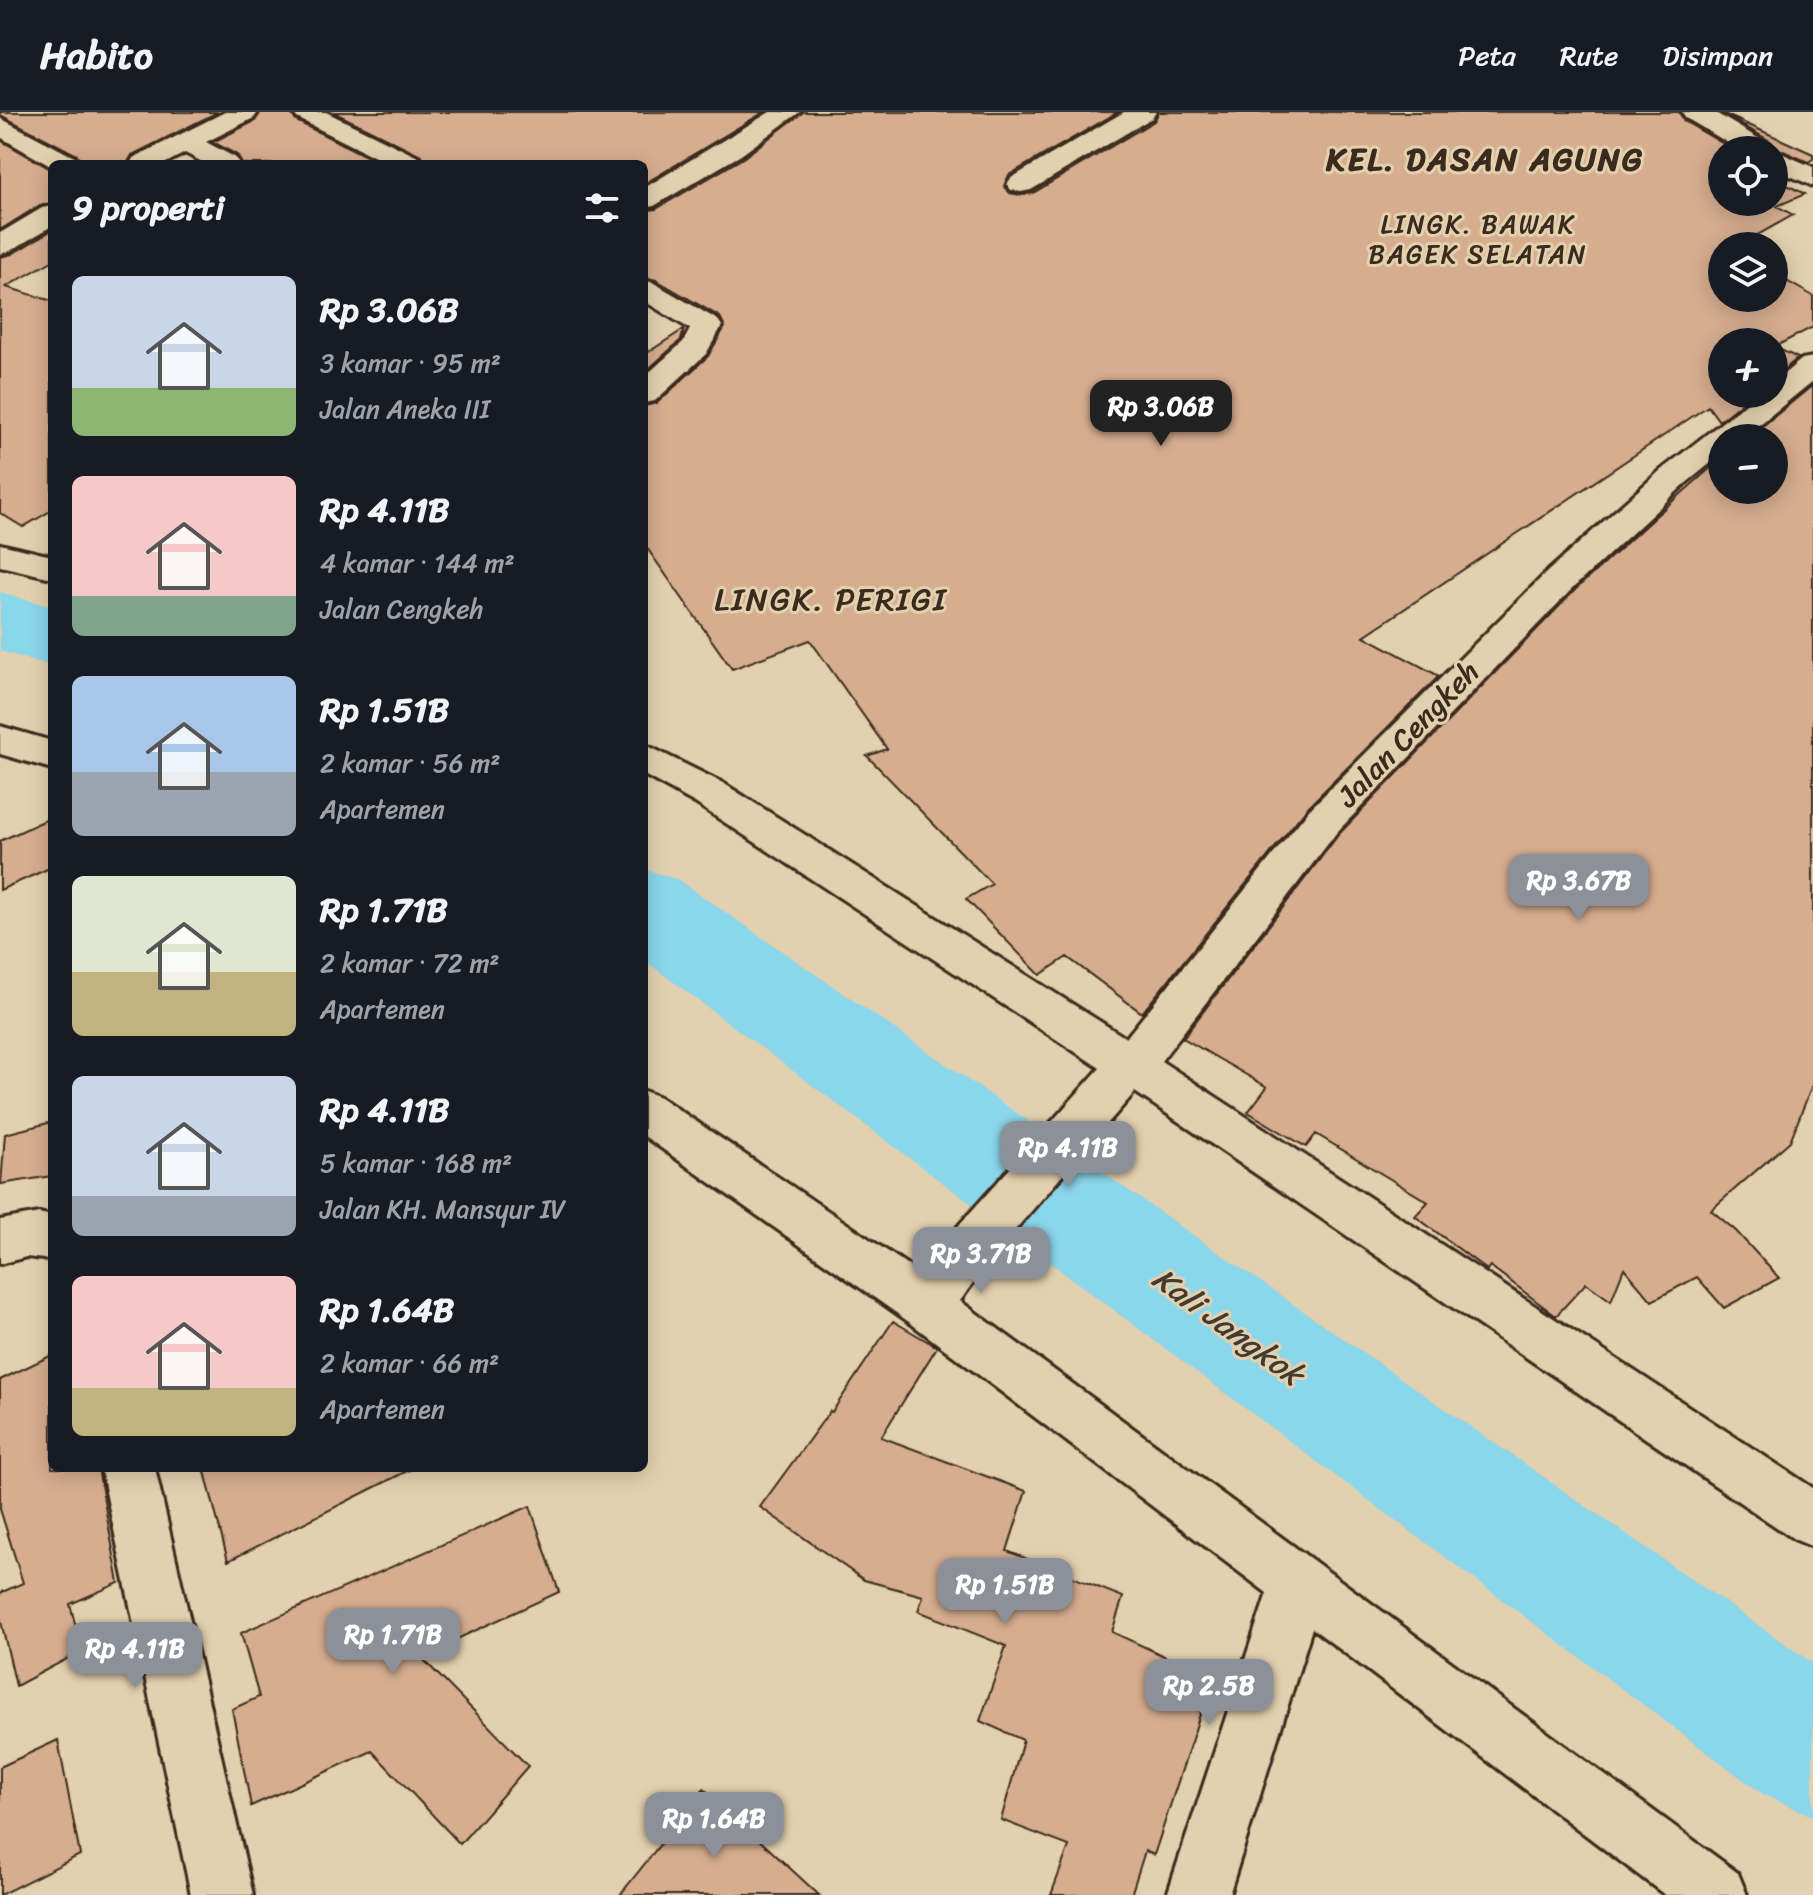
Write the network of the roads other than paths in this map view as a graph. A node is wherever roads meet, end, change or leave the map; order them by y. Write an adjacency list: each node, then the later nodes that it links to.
1 (245, 112): 8 (street)
2 (306, 112): 12 (street)
3 (787, 112): 16 (street)
4 (1143, 112): 15 (street)
5 (1695, 112): 7 (street)
6 (0, 126): 9 (street)
7 (1735, 136)
8 (185, 142): 10 (street); 11 (street)
9 (59, 160)
10 (151, 160)
11 (219, 160)
12 (402, 160)
13 (1788, 165): 14 (street)
14 (1813, 178)
15 (1021, 184)
16 (648, 198)
17 (48, 216): 18 (street)
18 (0, 245)
19 (648, 291): 21 (street)
20 (1813, 366): 22 (street, Jalan Cengkeh)
21 (648, 390)
22 (1740, 424)
23 (1708, 449): 29 (street, Jalan Cengkeh)
24 (0, 555): 25 (street)
25 (48, 566)
26 (0, 740): 27 (street)
27 (48, 754)
28 (648, 760): 29 (street)
29 (1118, 1078): 33 (street, Jalan Cengkeh); 35 (street)
30 (648, 1114): 33 (street)
31 (48, 1237): 32 (street)
32 (0, 1242)
33 (927, 1306): 36 (street)
34 (129, 1472): 37 (street)
35 (1813, 1520)
36 (1298, 1584): 38 (street); 39 (street)
37 (222, 1895)
38 (1198, 1895)
39 (1716, 1895)

